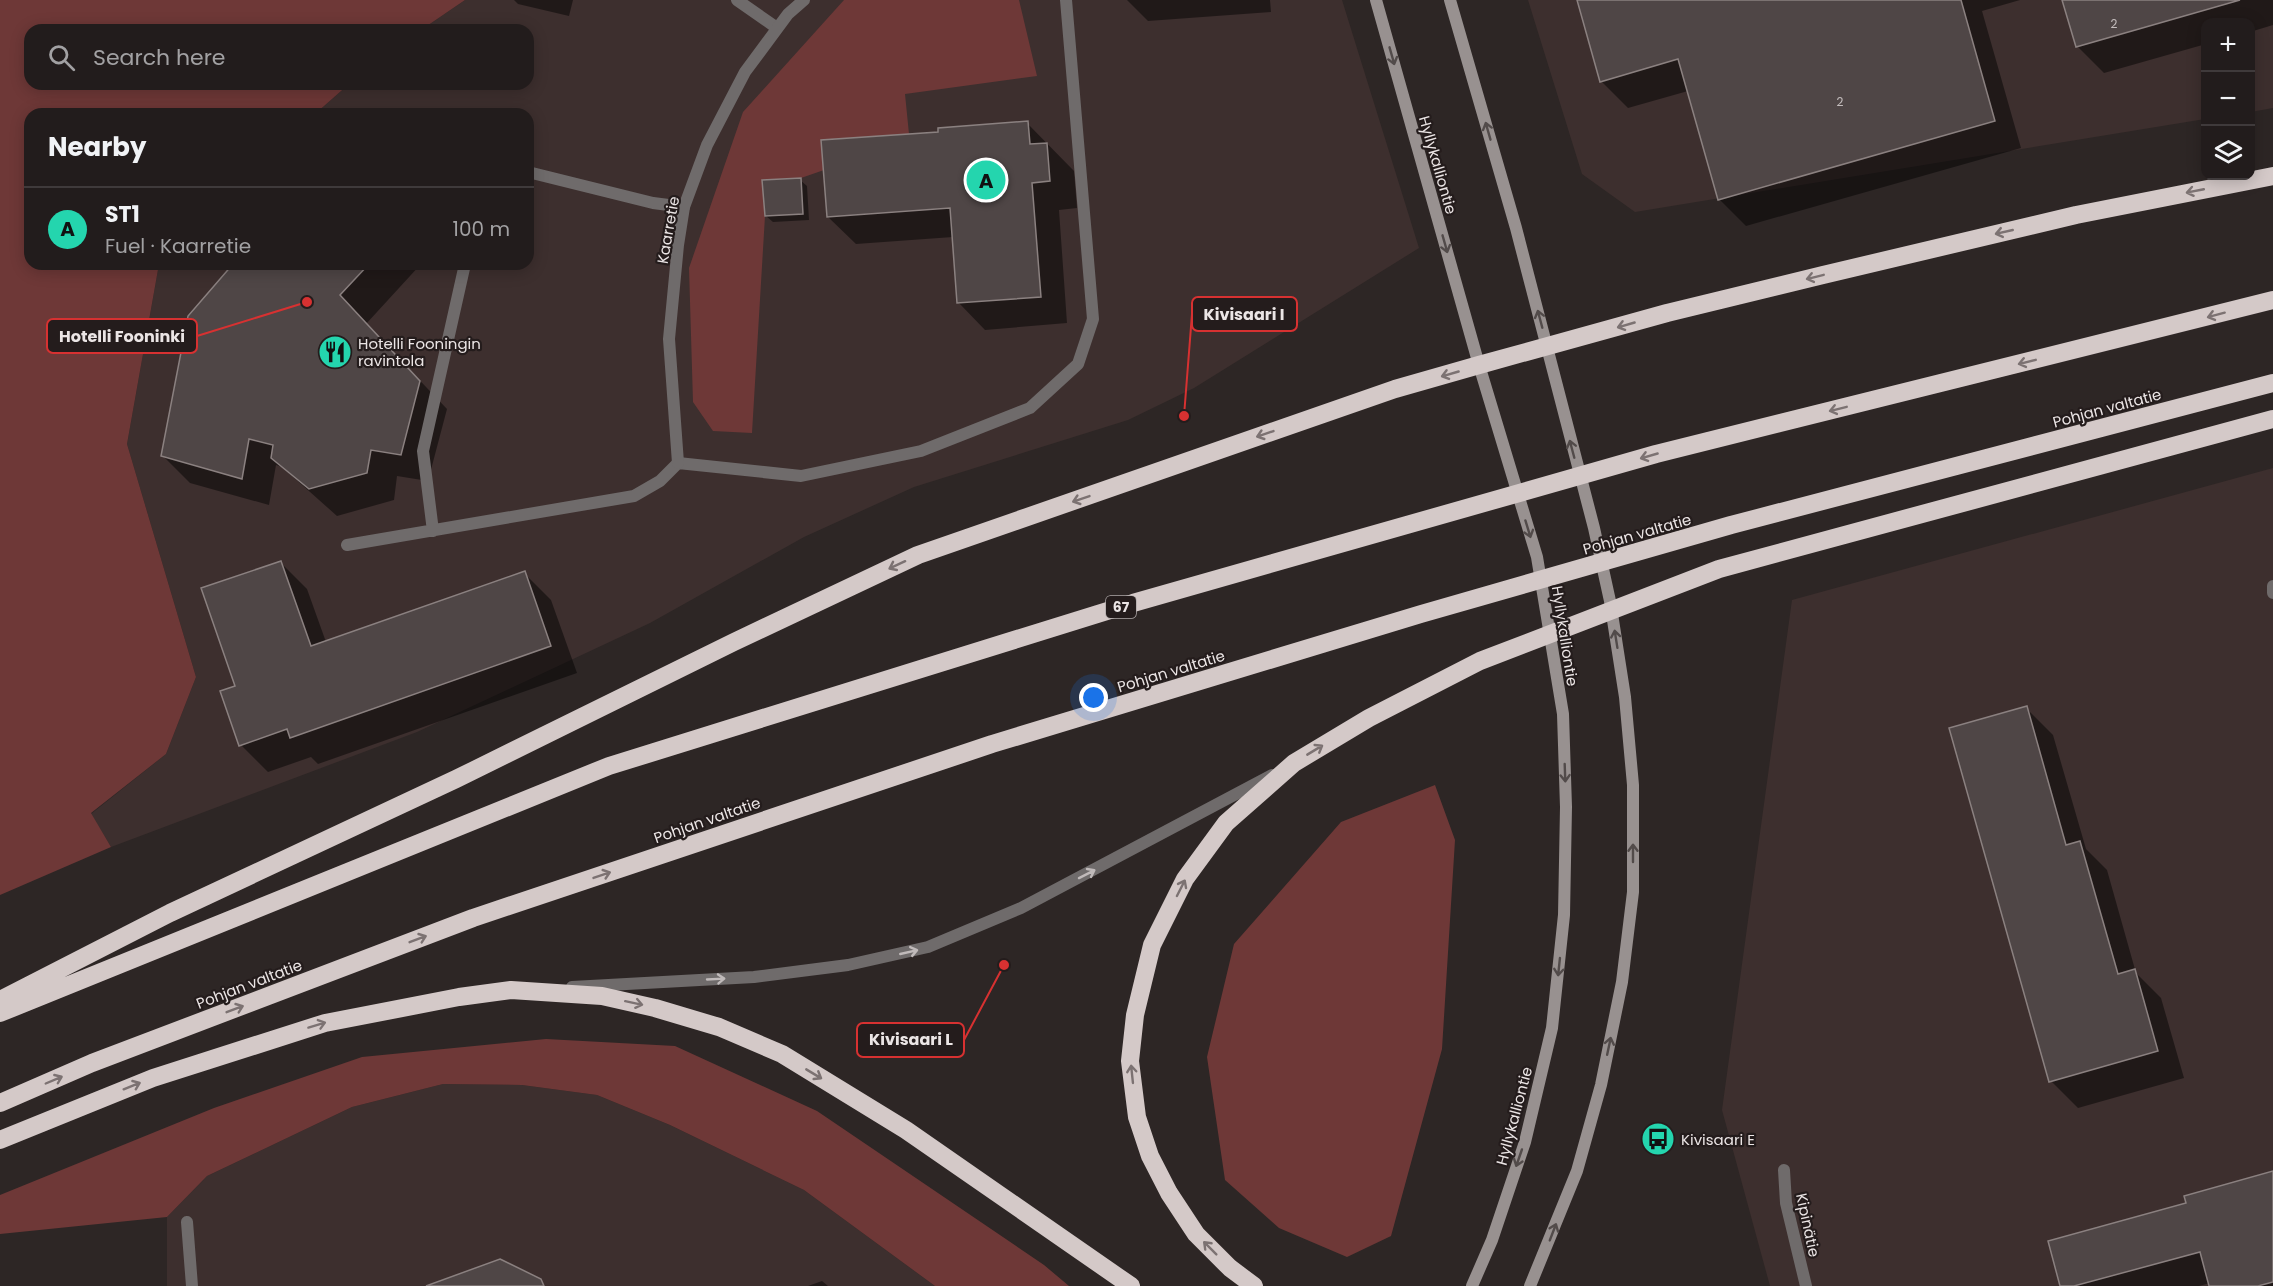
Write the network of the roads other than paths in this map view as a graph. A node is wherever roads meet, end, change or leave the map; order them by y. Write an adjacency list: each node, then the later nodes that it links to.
1 (736, 0): 6 (street)
2 (804, 0): 6 (street, Kaarretie)
3 (1066, 0): 16 (street)
4 (1376, 0): 13 (main road, Hyllykalliontie, one-way to 13)
5 (1450, 0): 12 (main road, one-way to 5)
6 (777, 28): 9 (street, Kaarretie)
7 (534, 173): 9 (street)
8 (2273, 176): 12 (highway, one-way to 12)
9 (684, 207): 16 (street, Kaarretie)
10 (464, 270): 17 (street)
11 (2273, 300): 24 (highway, 67, one-way to 24)
12 (1547, 347): 13 (highway); 33 (main road, one-way to 12)
13 (1479, 365): 23 (highway, one-way to 23); 32 (main road, Hyllykalliontie, one-way to 32)
14 (2273, 383): 25 (highway, Pohjan valtatie, one-way to 14)
15 (2273, 419): 21 (highway, one-way to 15)
16 (678, 463): 17 (street)
17 (433, 531): 18 (street)
18 (347, 545)
19 (2273, 586): 20 (street)
20 (2273, 593)
21 (1294, 763): 22 (street, one-way to 21); 31 (highway, one-way to 21)
22 (511, 990): 26 (highway, one-way to 22); 30 (highway, one-way to 30)
23 (0, 1000)
24 (0, 1013)
25 (0, 1102)
26 (0, 1140)
27 (1784, 1170): 34 (street, Kipinätie)
28 (187, 1222): 29 (street)
29 (192, 1286)
30 (1131, 1286)
31 (1254, 1286)
32 (1472, 1286)
33 (1530, 1286)
34 (1806, 1286)

